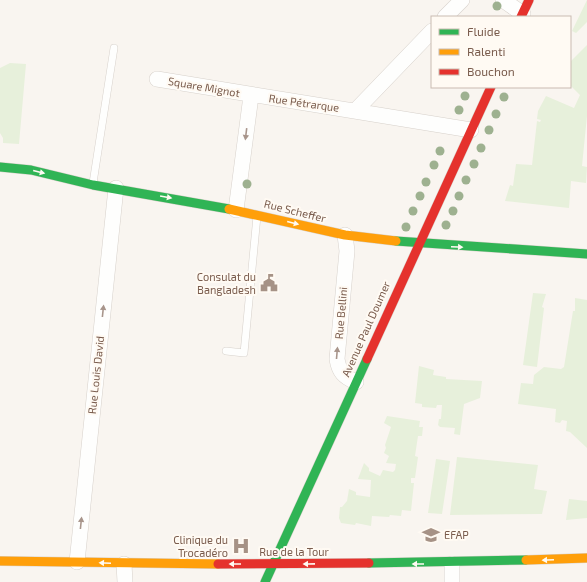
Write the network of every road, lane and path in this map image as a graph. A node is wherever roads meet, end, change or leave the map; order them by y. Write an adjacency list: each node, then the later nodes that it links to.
1 (462, 0): 4 (street)
2 (503, 0): 5 (street)
3 (529, 0): 5 (street)
4 (446, 16)
5 (522, 16)
6 (431, 32): 11 (street)
7 (114, 48): 14 (lane)
8 (157, 79): 10 (street, Square Mignot)
9 (491, 88): 12 (street, Avenue Paul Doumer)
10 (251, 96): 11 (street, Rue Pétrarque); 16 (street, one-way to 16)
11 (355, 111): 12 (street, Rue Pétrarque)
12 (471, 130): 19 (street, Avenue Paul Doumer)
13 (0, 167): 14 (street, Rue Scheffer, one-way to 14)
14 (93, 185): 15 (street, Rue Scheffer)
15 (116, 188): 16 (street, Rue Scheffer, one-way to 16); 25 (street, Rue Louis David, one-way to 15)
16 (236, 210): 17 (street, Rue Scheffer)
17 (257, 214): 18 (street, Rue Scheffer, one-way to 18); 21 (lane)
18 (346, 235): 19 (street, Rue Scheffer); 22 (street, Rue Bellini, one-way to 18)
19 (418, 244): 20 (street, Rue Scheffer, one-way to 20); 22 (street, Avenue Paul Doumer)
20 (587, 254)
21 (226, 351)
22 (356, 382): 27 (street, Avenue Paul Doumer)
23 (587, 558): 28 (street, Rue de la Tour, one-way to 28)
24 (0, 561): 25 (street, Rue de la Tour)
25 (76, 562): 26 (street, Rue de la Tour, one-way to 25)
26 (124, 564): 27 (street, Rue de la Tour, one-way to 26); 29 (street)
27 (274, 564): 28 (street, Rue de la Tour, one-way to 27); 30 (street, Avenue Paul Doumer)
28 (452, 564): 31 (street)
29 (125, 582)
30 (265, 582)
31 (452, 582)

